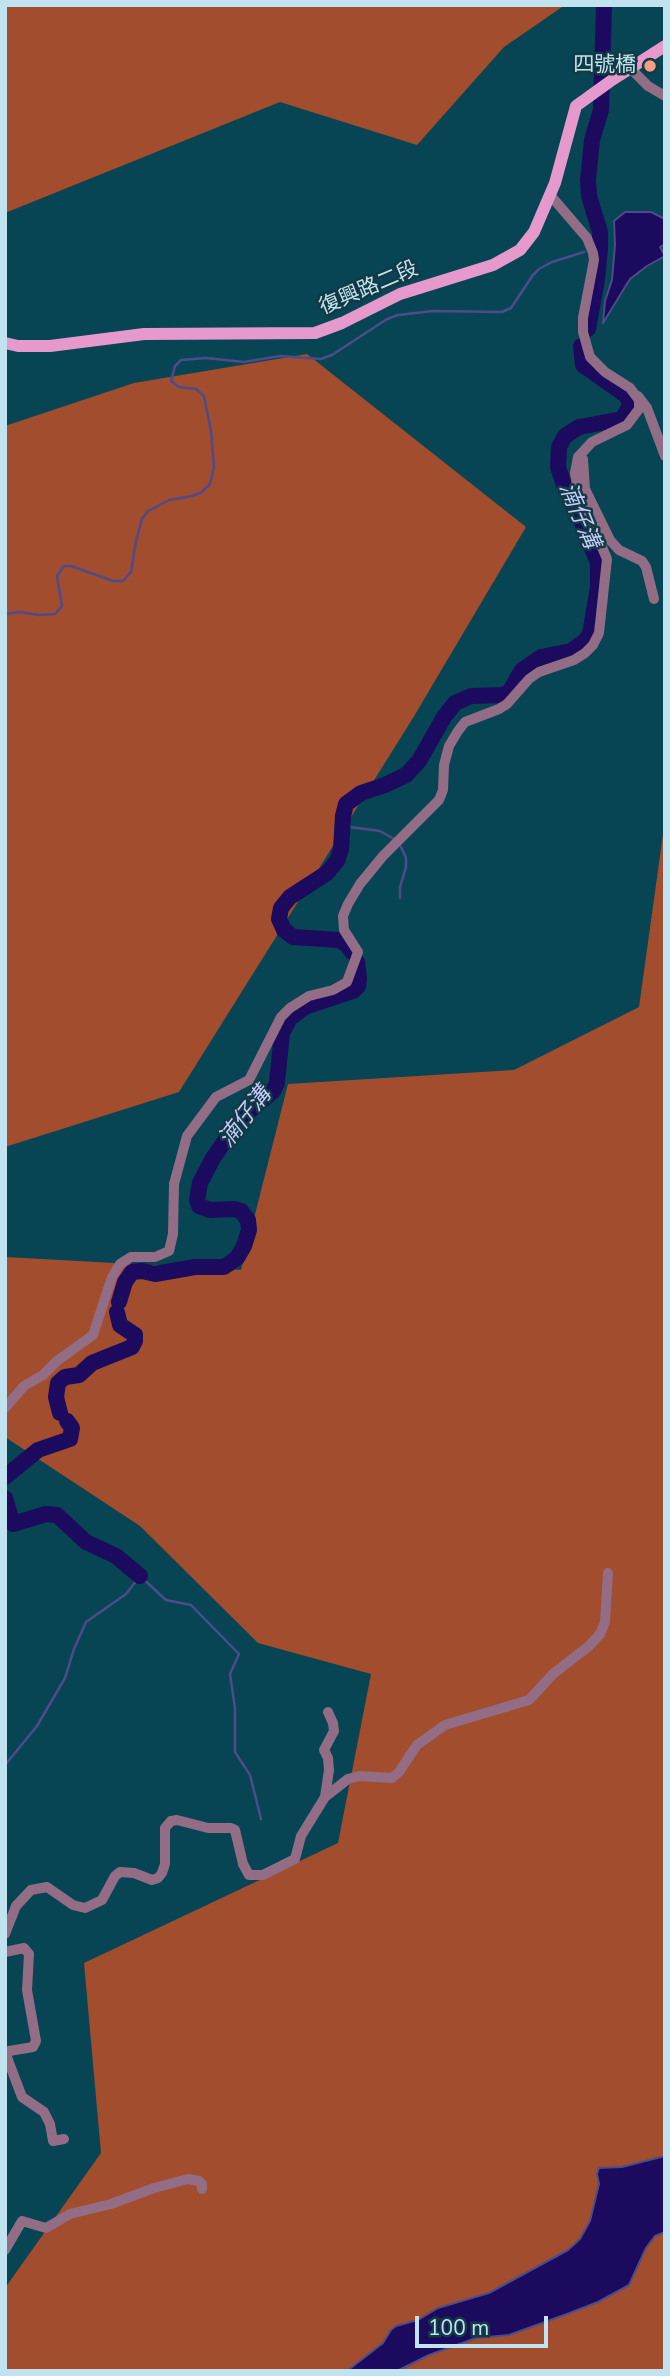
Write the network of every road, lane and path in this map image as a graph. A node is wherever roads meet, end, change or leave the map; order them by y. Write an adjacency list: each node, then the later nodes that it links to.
1 (665, 46): 2 (main road)
2 (630, 68): 3 (street); 4 (main road, 復興路二段)
3 (665, 96)
4 (551, 196): 5 (main road, 復興路二段); 6 (street)
5 (5, 343)
6 (636, 394): 7 (street); 8 (street)
7 (584, 449): 9 (street); 10 (street)
8 (665, 456)
9 (654, 599)
10 (5, 1408)
11 (608, 1573): 13 (street)
12 (328, 1712): 13 (street)
13 (325, 1797): 14 (street)
14 (5, 1934)
15 (5, 1952): 16 (street)
16 (64, 2138)
17 (202, 2189): 18 (street)
18 (5, 2250)

